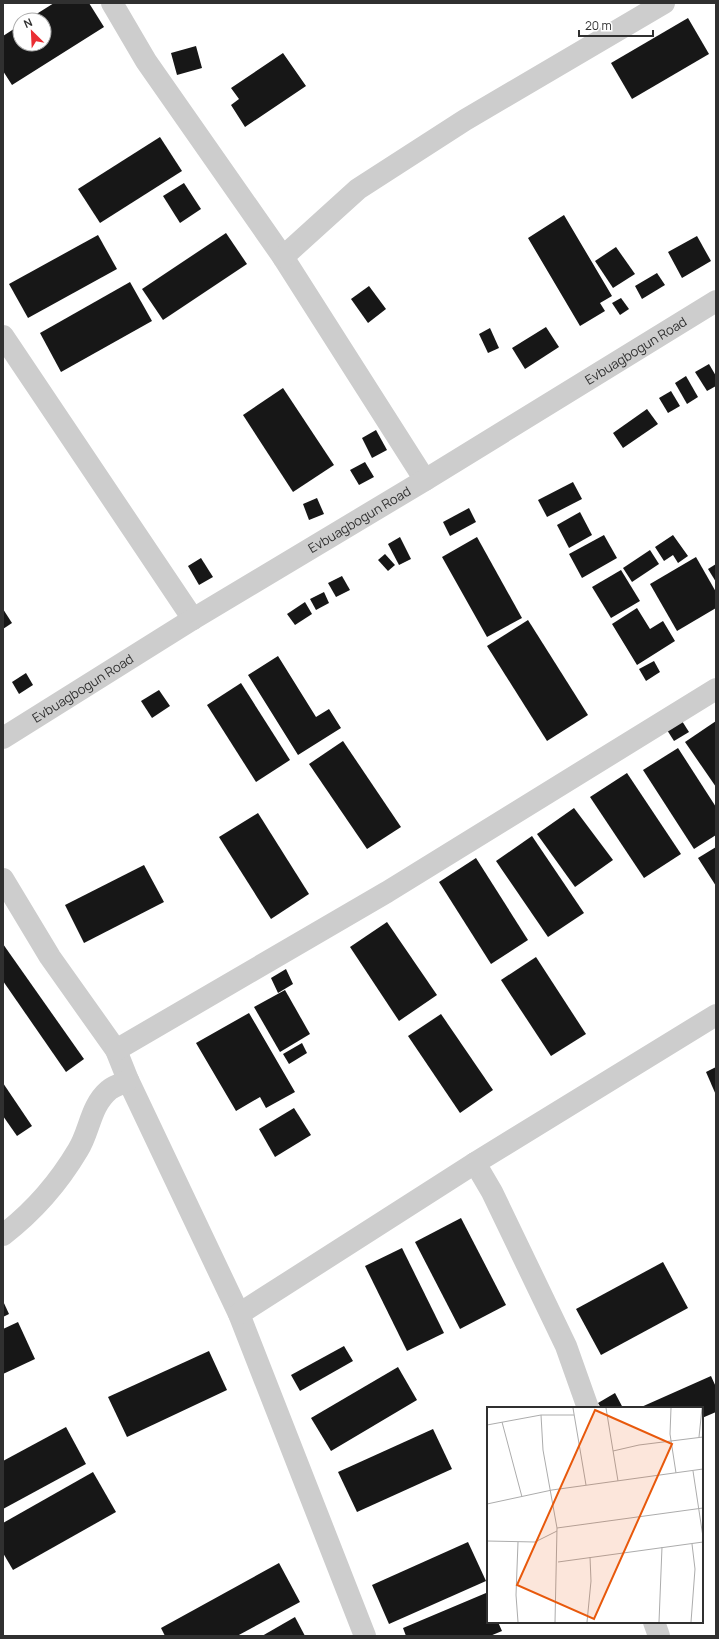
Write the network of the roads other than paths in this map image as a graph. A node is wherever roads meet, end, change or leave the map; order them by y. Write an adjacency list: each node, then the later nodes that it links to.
1 (112, 3): 3 (street)
2 (664, 3): 3 (street)
3 (283, 257): 6 (street)
4 (716, 301): 6 (street, Evbuagbogun Road)
5 (3, 336): 7 (street)
6 (425, 480): 7 (street, Evbuagbogun Road)
7 (193, 619): 9 (street, Evbuagbogun Road)
8 (716, 689): 12 (street)
9 (3, 738)
10 (3, 879): 12 (street)
11 (716, 1015): 14 (street)
12 (116, 1050): 13 (street)
13 (128, 1080): 15 (street); 16 (street)
14 (475, 1163): 16 (street); 17 (street)
15 (3, 1235)
16 (239, 1314): 19 (street)
17 (588, 1407)
18 (654, 1623): 20 (street)
19 (365, 1636)
20 (659, 1636)

